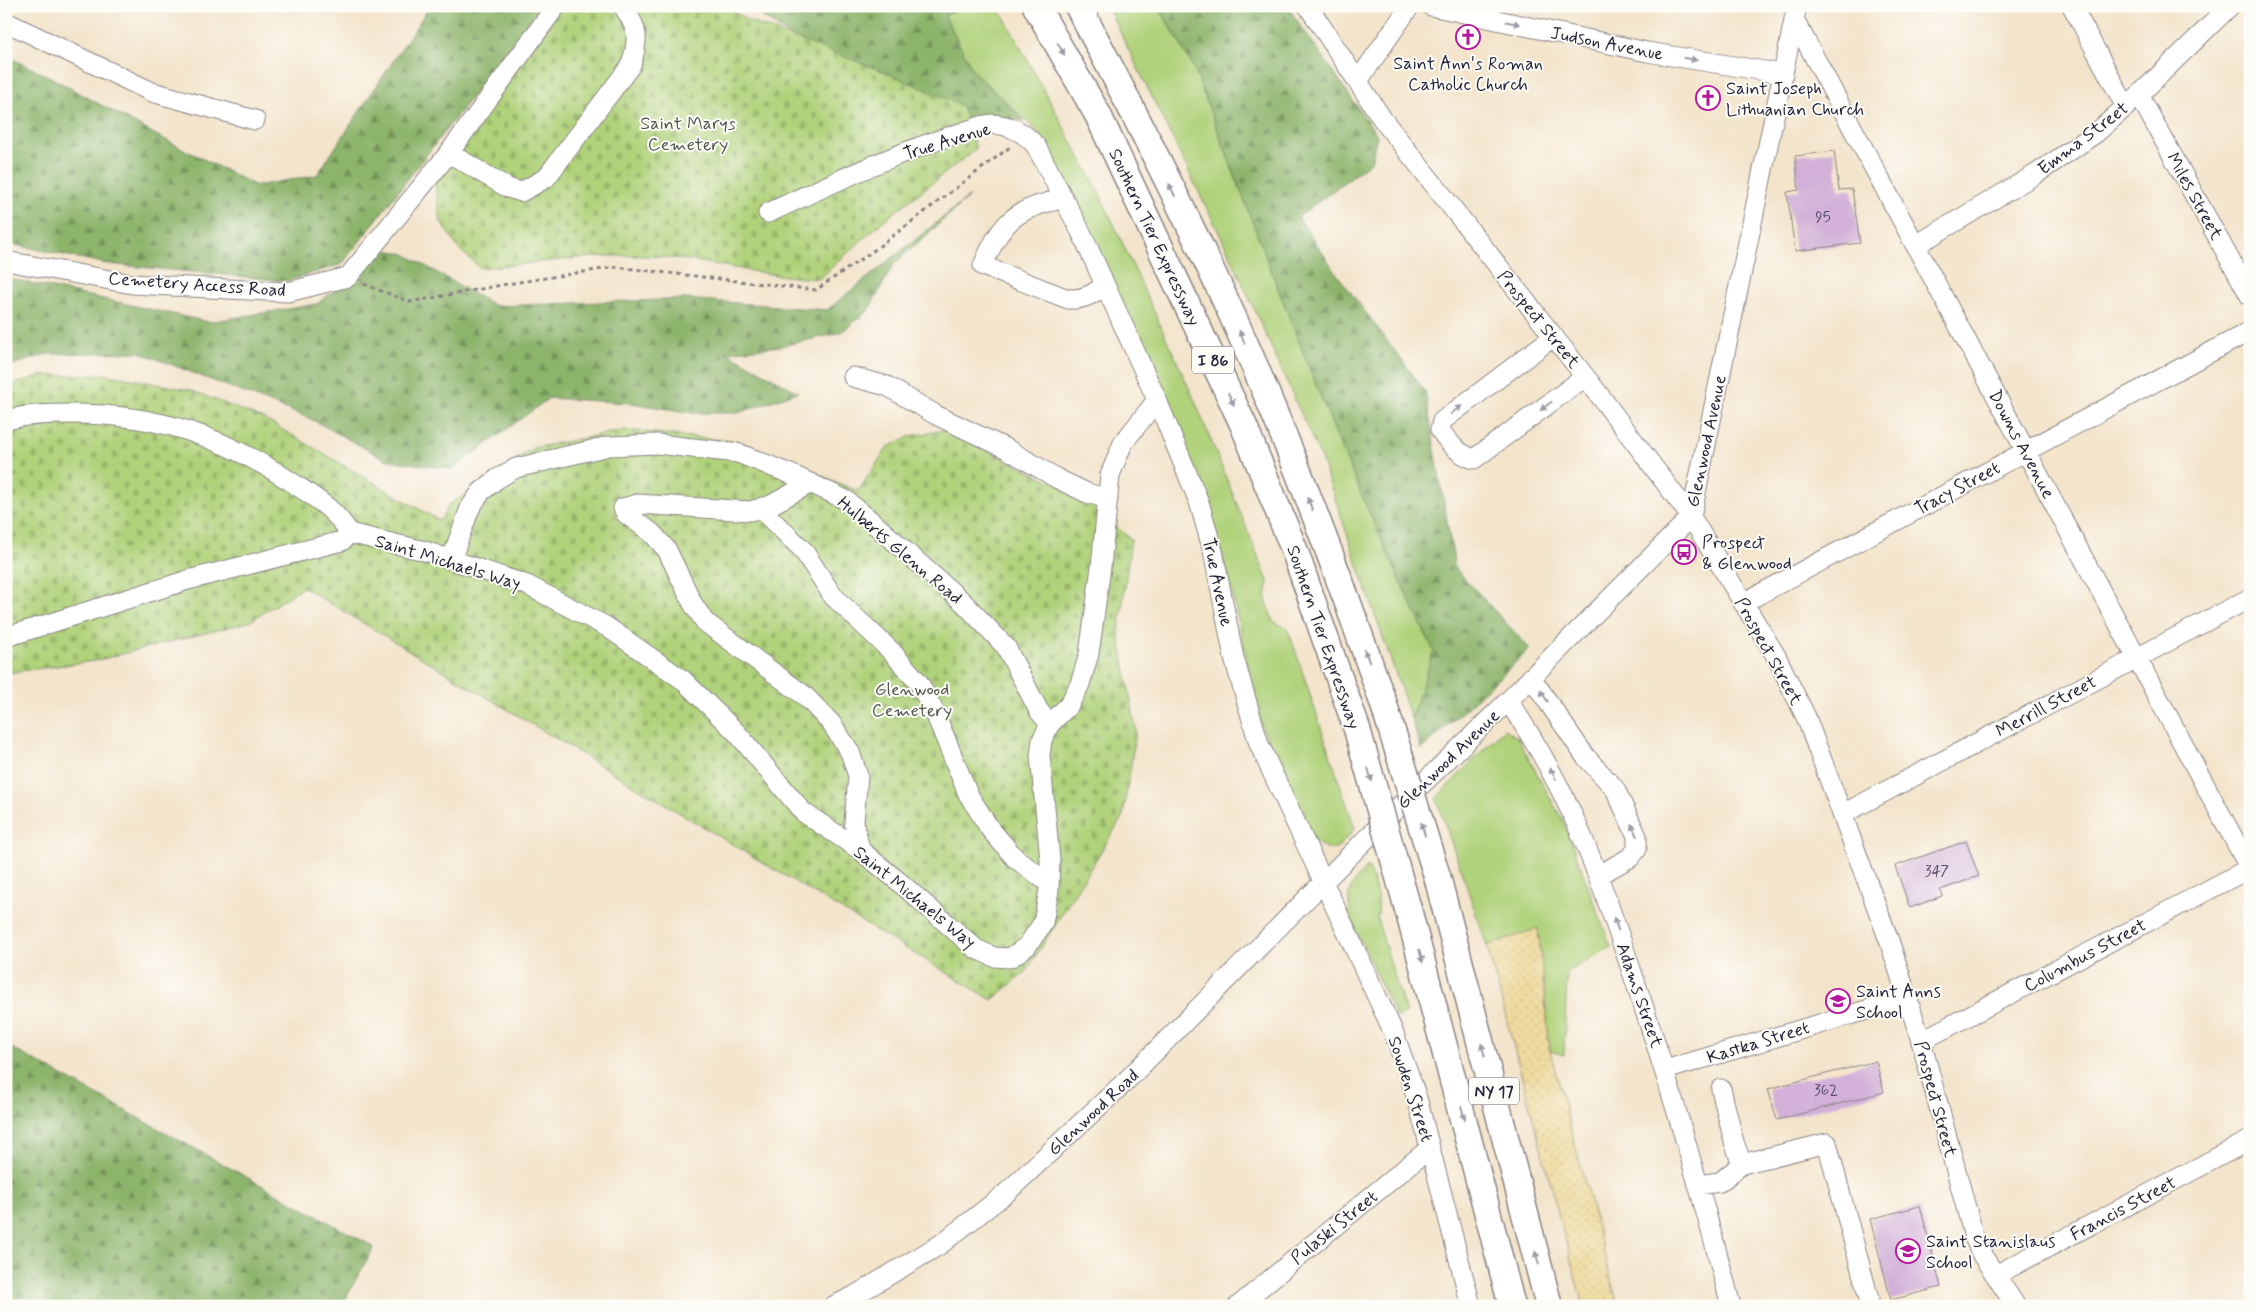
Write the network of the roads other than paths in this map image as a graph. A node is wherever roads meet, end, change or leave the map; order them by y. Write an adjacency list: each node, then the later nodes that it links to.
1 (556, 6): 16 (street)
2 (623, 6): 16 (street)
3 (1036, 6): 44 (highway, Southern Tier Expressway / I 86, one-way to 44)
4 (1078, 6): 42 (highway, Southern Tier Expressway / I 86, one-way to 4)
5 (1308, 6): 13 (street, Prospect Street)
6 (1410, 6): 13 (street)
7 (1431, 6): 12 (street, Judson Avenue, one-way to 12)
8 (2072, 6): 14 (street, Miles Street)
9 (2230, 6): 14 (street, Emma Street)
10 (1795, 13): 12 (street, Glenwood Avenue); 19 (street, Downs Avenue)
11 (6, 22): 15 (street)
12 (1783, 74): 33 (street, Glenwood Avenue)
13 (1358, 81): 24 (street, Prospect Street)
14 (2133, 101): 19 (street, Emma Street); 22 (street, Miles Street)
15 (255, 120)
16 (449, 153): 20 (street, Cemetery Access Road)
17 (1064, 199): 18 (street, True Avenue); 21 (street, True Avenue); 21 (street)
18 (768, 213)
19 (1916, 245): 29 (street, Downs Avenue)
20 (6, 260)
21 (1105, 285): 27 (street, True Avenue)
22 (2250, 296)
23 (2250, 330): 29 (street, Tracy Street)
24 (1553, 337): 26 (street, Prospect Street); 26 (street, one-way to 24)
25 (853, 377): 31 (street)
26 (1585, 377): 33 (street, Prospect Street)
27 (1157, 400): 31 (street, Saint Michaels Way); 49 (street, True Avenue)
28 (6, 420): 34 (street)
29 (2026, 451): 37 (street, Tracy Street); 39 (street, Downs Avenue)
30 (811, 483): 32 (street); 35 (street, Hulberts Glenn Road); 43 (street, Hulberts Glenn Road)
31 (1108, 499): 43 (street, Saint Michaels Way)
32 (762, 507): 46 (street); 50 (street)
33 (1691, 517): 37 (street, Prospect Street); 40 (street, Glenwood Avenue)
34 (349, 534): 35 (street, Saint Michaels Way); 38 (street)
35 (451, 560): 46 (street, Saint Michaels Way)
36 (2250, 598): 39 (street, Merrill Street)
37 (1743, 603): 45 (street, Prospect Street)
38 (6, 637)
39 (2138, 658): 45 (street, Merrill Street); 47 (street, Downs Avenue)
40 (1531, 678): 41 (street, Glenwood Avenue); 48 (street, one-way to 40)
41 (1508, 701): 48 (street, Adams Street, one-way to 41); 49 (street, Glenwood Avenue)
42 (1383, 702): 65 (highway, Southern Tier Expressway / NY 17, one-way to 42, bridge)
43 (1050, 724): 50 (street, Saint Michaels Way)
44 (1357, 728): 64 (highway, Southern Tier Expressway / NY 17, one-way to 64, bridge)
45 (1843, 814): 51 (street, Prospect Street)
46 (860, 850): 50 (street, Saint Michaels Way)
47 (2250, 869): 52 (street, Columbus Street)
48 (1599, 875): 53 (street, Adams Street, one-way to 48)
49 (1324, 881): 56 (street, Sowden Street); 61 (street, Glenwood Road)
50 (1049, 883)
51 (1907, 998): 52 (street, Prospect Street); 53 (street, Kastka Street)
52 (1921, 1041): 59 (street, Prospect Street)
53 (1666, 1070): 58 (street, Adams Street)
54 (1721, 1089): 57 (street)
55 (2250, 1140): 59 (street, Francis Street)
56 (1430, 1148): 62 (street, Pulaski Street); 63 (street, Sowden Street)
57 (1742, 1164): 58 (street); 60 (street)
58 (1698, 1186): 66 (street, Adams Street)
59 (1996, 1275): 67 (street, Prospect Street)
60 (1869, 1299)
61 (833, 1306)
62 (1238, 1306)
63 (1471, 1306)
64 (1512, 1306)
65 (1549, 1306)
66 (1731, 1306)
67 (2016, 1306)

